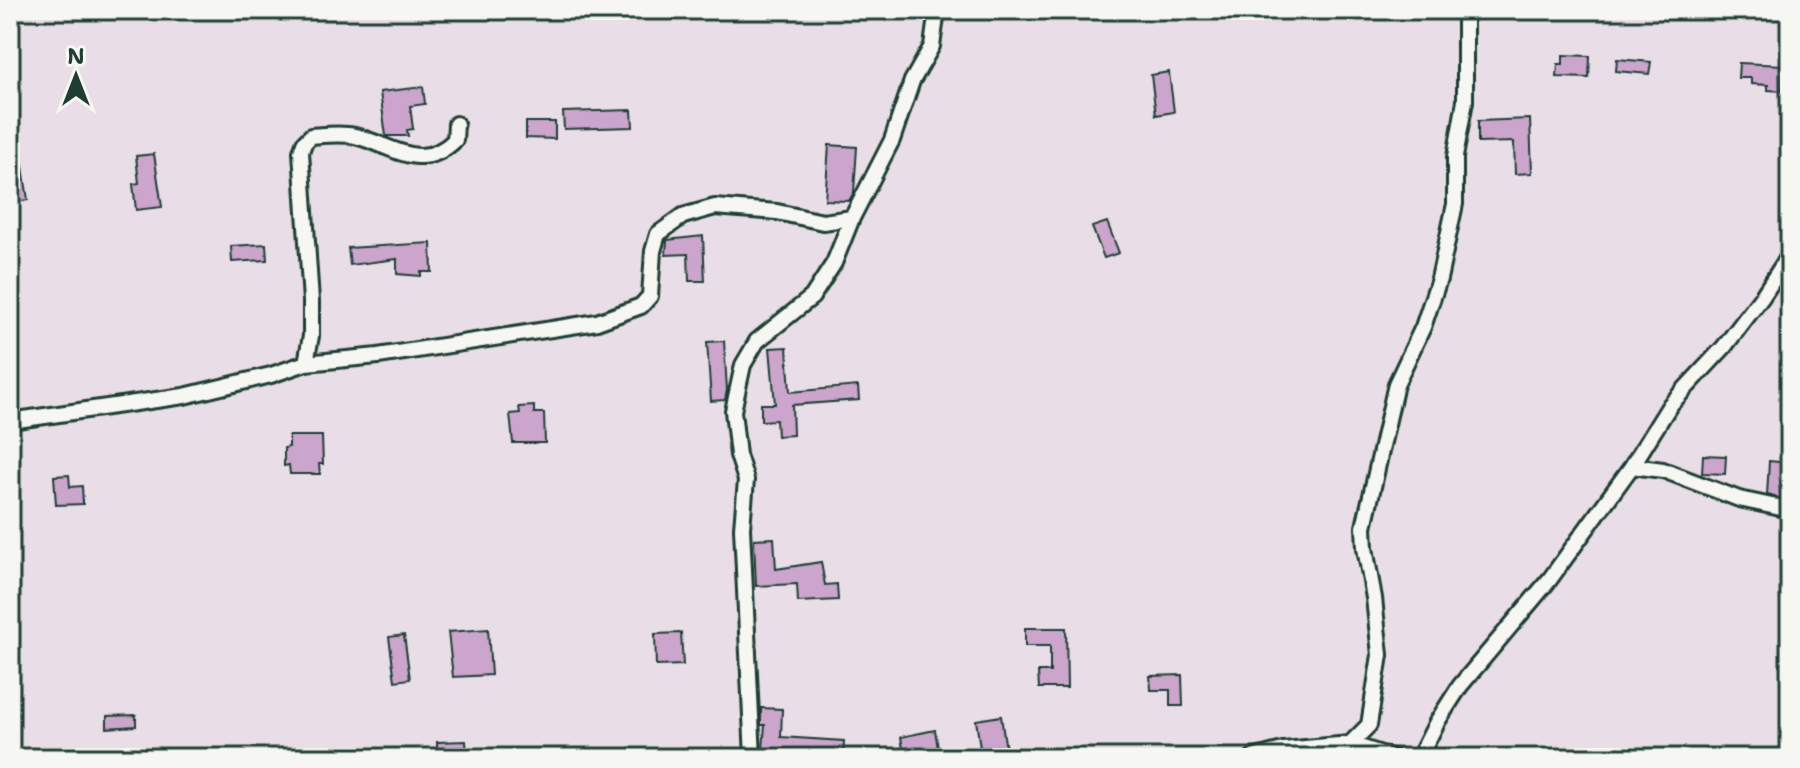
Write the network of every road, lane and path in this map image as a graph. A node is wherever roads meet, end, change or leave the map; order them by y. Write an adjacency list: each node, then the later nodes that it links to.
1 (937, 10): 4 (street)
2 (1465, 10): 10 (street)
3 (456, 124): 6 (street)
4 (852, 218): 6 (street); 12 (street)
5 (1790, 254): 8 (street)
6 (306, 363): 7 (street)
7 (10, 421)
8 (1632, 466): 9 (street); 15 (street)
9 (1790, 510)
10 (1350, 744): 11 (street); 13 (street)
11 (1374, 754): 14 (street)
12 (753, 758)
13 (1252, 758)
14 (1394, 758)
15 (1419, 758)

